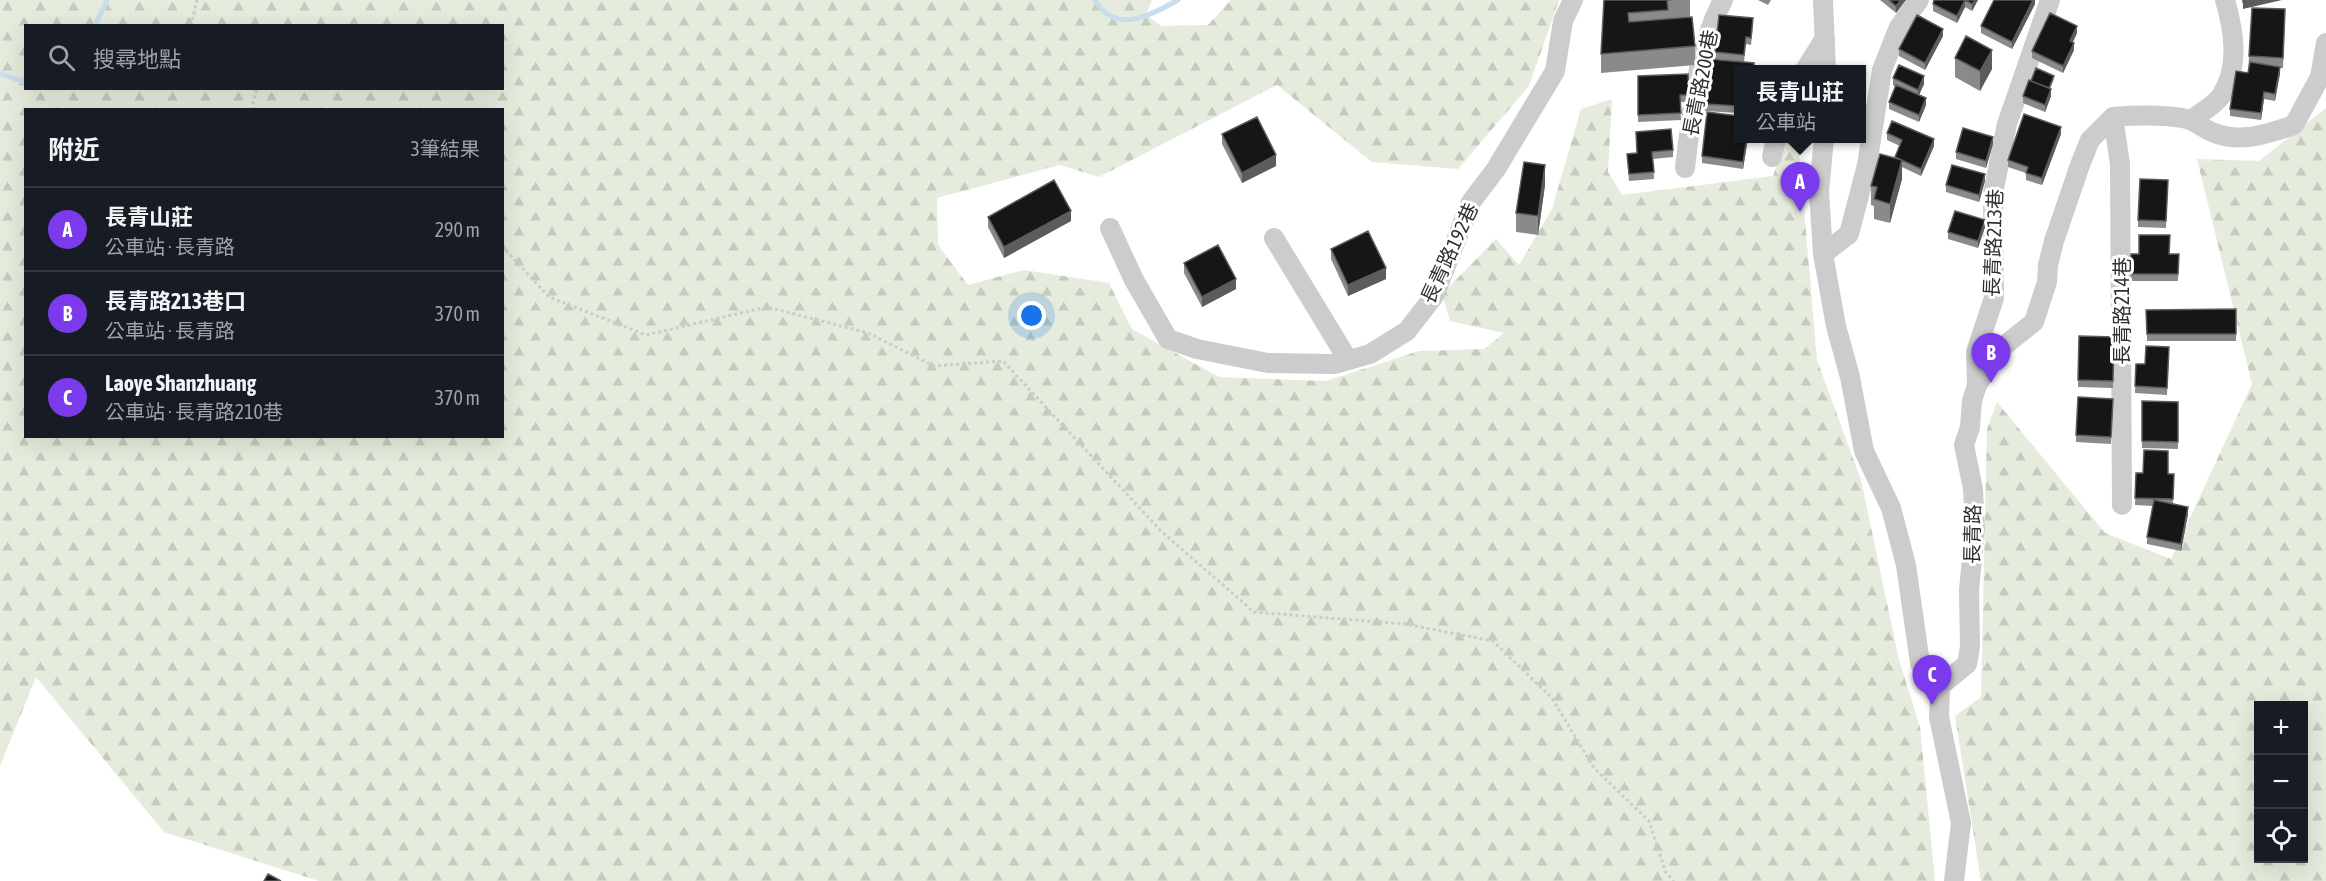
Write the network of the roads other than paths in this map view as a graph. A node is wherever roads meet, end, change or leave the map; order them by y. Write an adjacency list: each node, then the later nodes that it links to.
1 (1573, 0): 18 (street, 長青路192巷)
2 (1723, 0): 14 (street, 長青路200巷)
3 (1823, 0): 7 (street)
4 (1919, 0): 17 (street)
5 (2050, 0): 19 (street, 長青路213巷)
6 (2225, 0): 12 (street)
7 (1825, 38): 9 (street); 10 (street)
8 (2326, 43): 12 (street)
9 (1808, 65)
10 (1826, 65)
11 (2113, 117): 12 (street); 19 (street, 長青路); 20 (street, 長青路214巷)
12 (2191, 120)
13 (1824, 143): 17 (street)
14 (1685, 168)
15 (1110, 228): 18 (street, 長青路192巷)
16 (1274, 238): 18 (street)
17 (1823, 254): 21 (street)
18 (1348, 360)
19 (1977, 385): 21 (street, 長青路)
20 (2122, 505)
21 (1940, 686): 22 (street)
22 (1954, 881)

